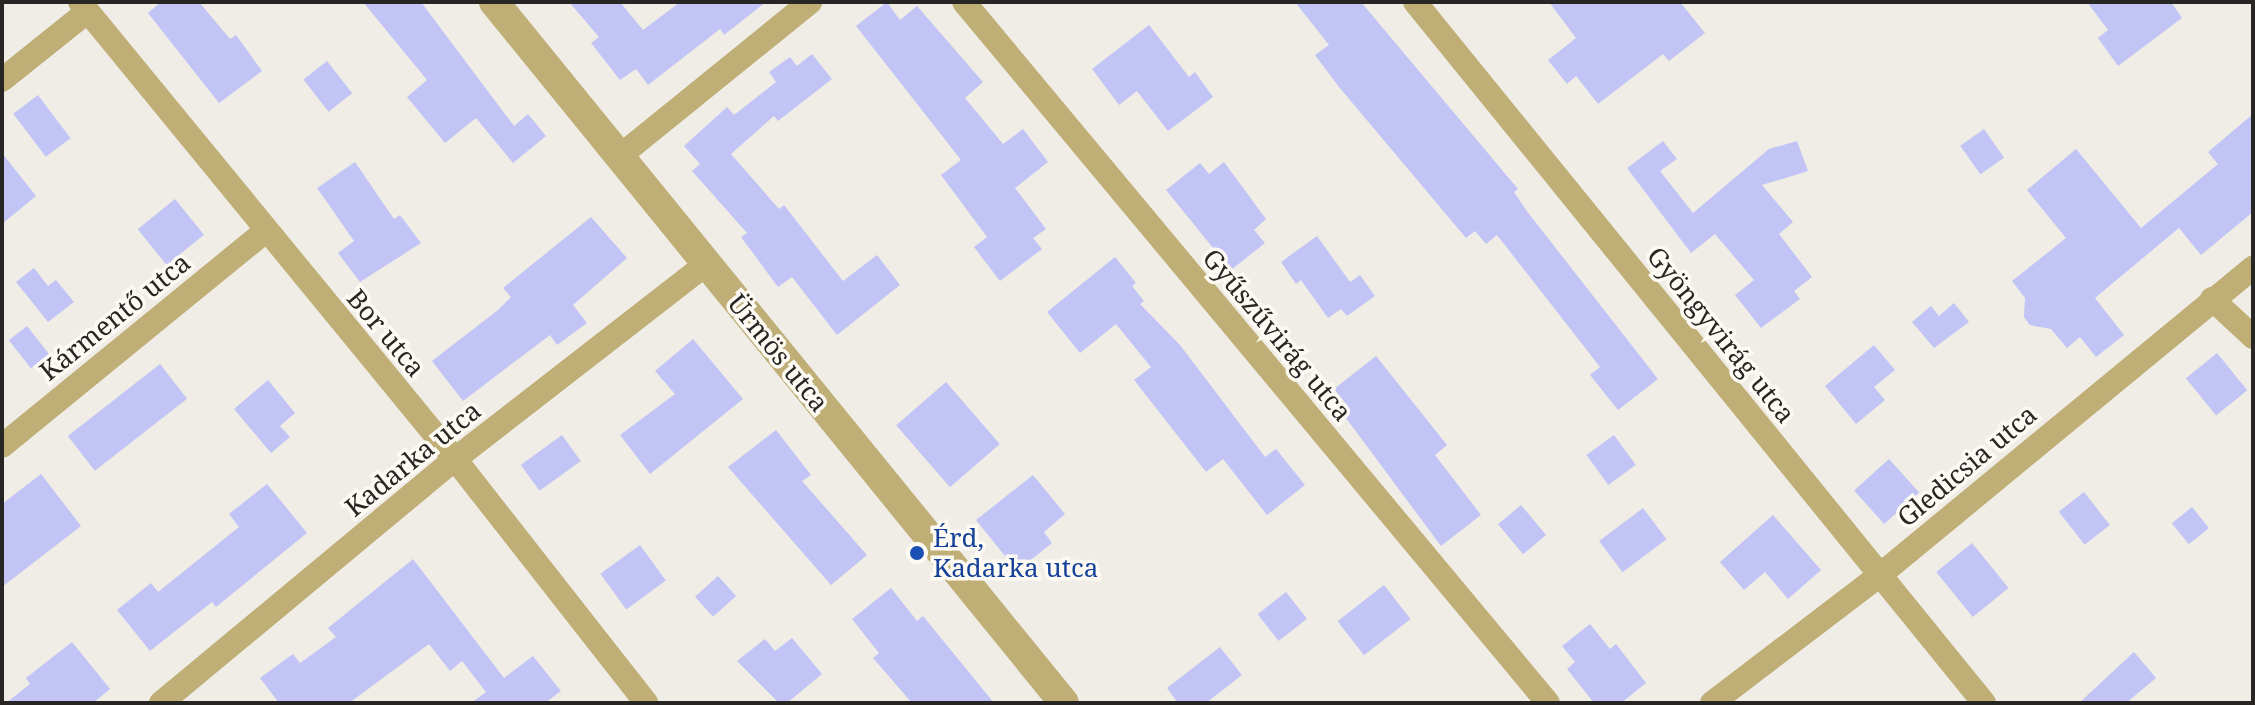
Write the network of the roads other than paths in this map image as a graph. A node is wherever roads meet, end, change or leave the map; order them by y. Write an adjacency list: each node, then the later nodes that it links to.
1 (494, 2): 7 (street, Ürmös utca)
2 (810, 2): 7 (street)
3 (964, 2): 19 (street, Gyűszűvirág utca)
4 (1415, 2): 15 (street, Gyöngyvirág utca)
5 (84, 7): 6 (street); 8 (street, Bor utca)
6 (2, 80)
7 (620, 156): 9 (street, Ürmös utca)
8 (264, 232): 13 (street, Kármentő utca); 14 (street, Bor utca)
9 (706, 264): 14 (street, Kadarka utca); 18 (street, Ürmös utca)
10 (2253, 267): 11 (street, Gledicsia utca)
11 (2212, 299): 12 (street); 15 (street, Gledicsia utca)
12 (2253, 337)
13 (2, 446)
14 (455, 459): 16 (street, Bor utca); 17 (street, Kadarka utca)
15 (1880, 575): 20 (street, Gledicsia utca); 21 (street, Gyöngyvirág utca)
16 (643, 702)
17 (161, 703)
18 (1064, 703)
19 (1548, 703)
20 (1712, 703)
21 (1984, 703)

